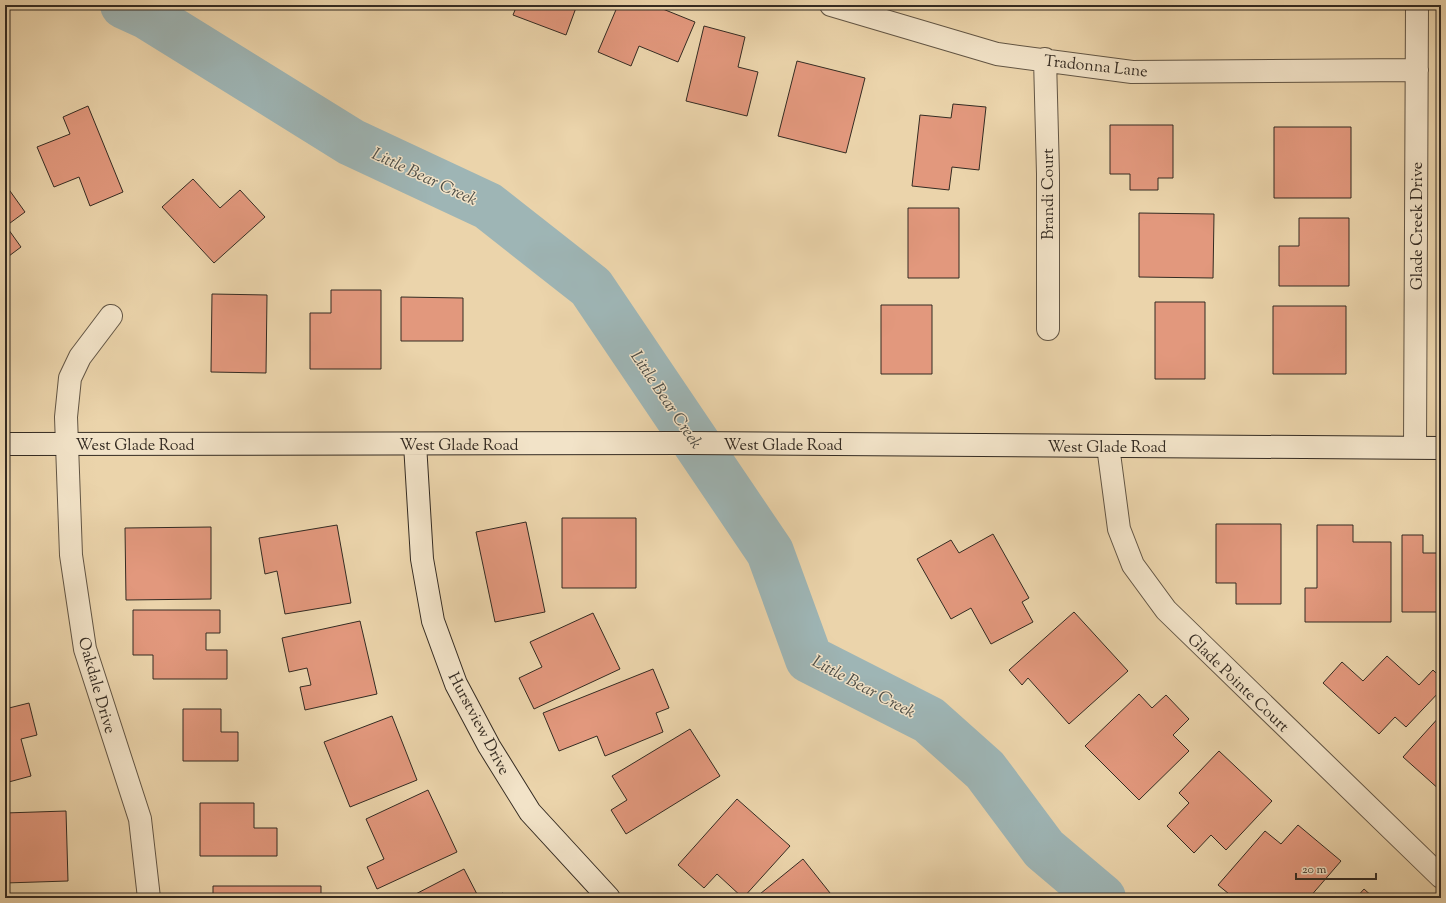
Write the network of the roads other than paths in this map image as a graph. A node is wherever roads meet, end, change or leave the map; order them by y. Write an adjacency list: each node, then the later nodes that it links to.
1 (831, 5): 3 (street, Tradonna Lane)
2 (1417, 5): 4 (street, Glade Creek Drive)
3 (1045, 59): 4 (street, Tradonna Lane); 6 (street, Brandi Court)
4 (1417, 70): 11 (street, Glade Creek Drive)
5 (111, 316): 8 (street, Oakdale Drive)
6 (1048, 329)
7 (5, 444): 8 (street, West Glade Road)
8 (67, 444): 9 (street, West Glade Road); 14 (street, Oakdale Drive)
9 (415, 444): 10 (street, West Glade Road); 15 (street, Hurstview Drive)
10 (1108, 446): 11 (street, West Glade Road); 13 (street, Glade Pointe Court)
11 (1415, 447): 12 (street, West Glade Road)
12 (1441, 448)
13 (1441, 877)
14 (149, 898)
15 (609, 898)

